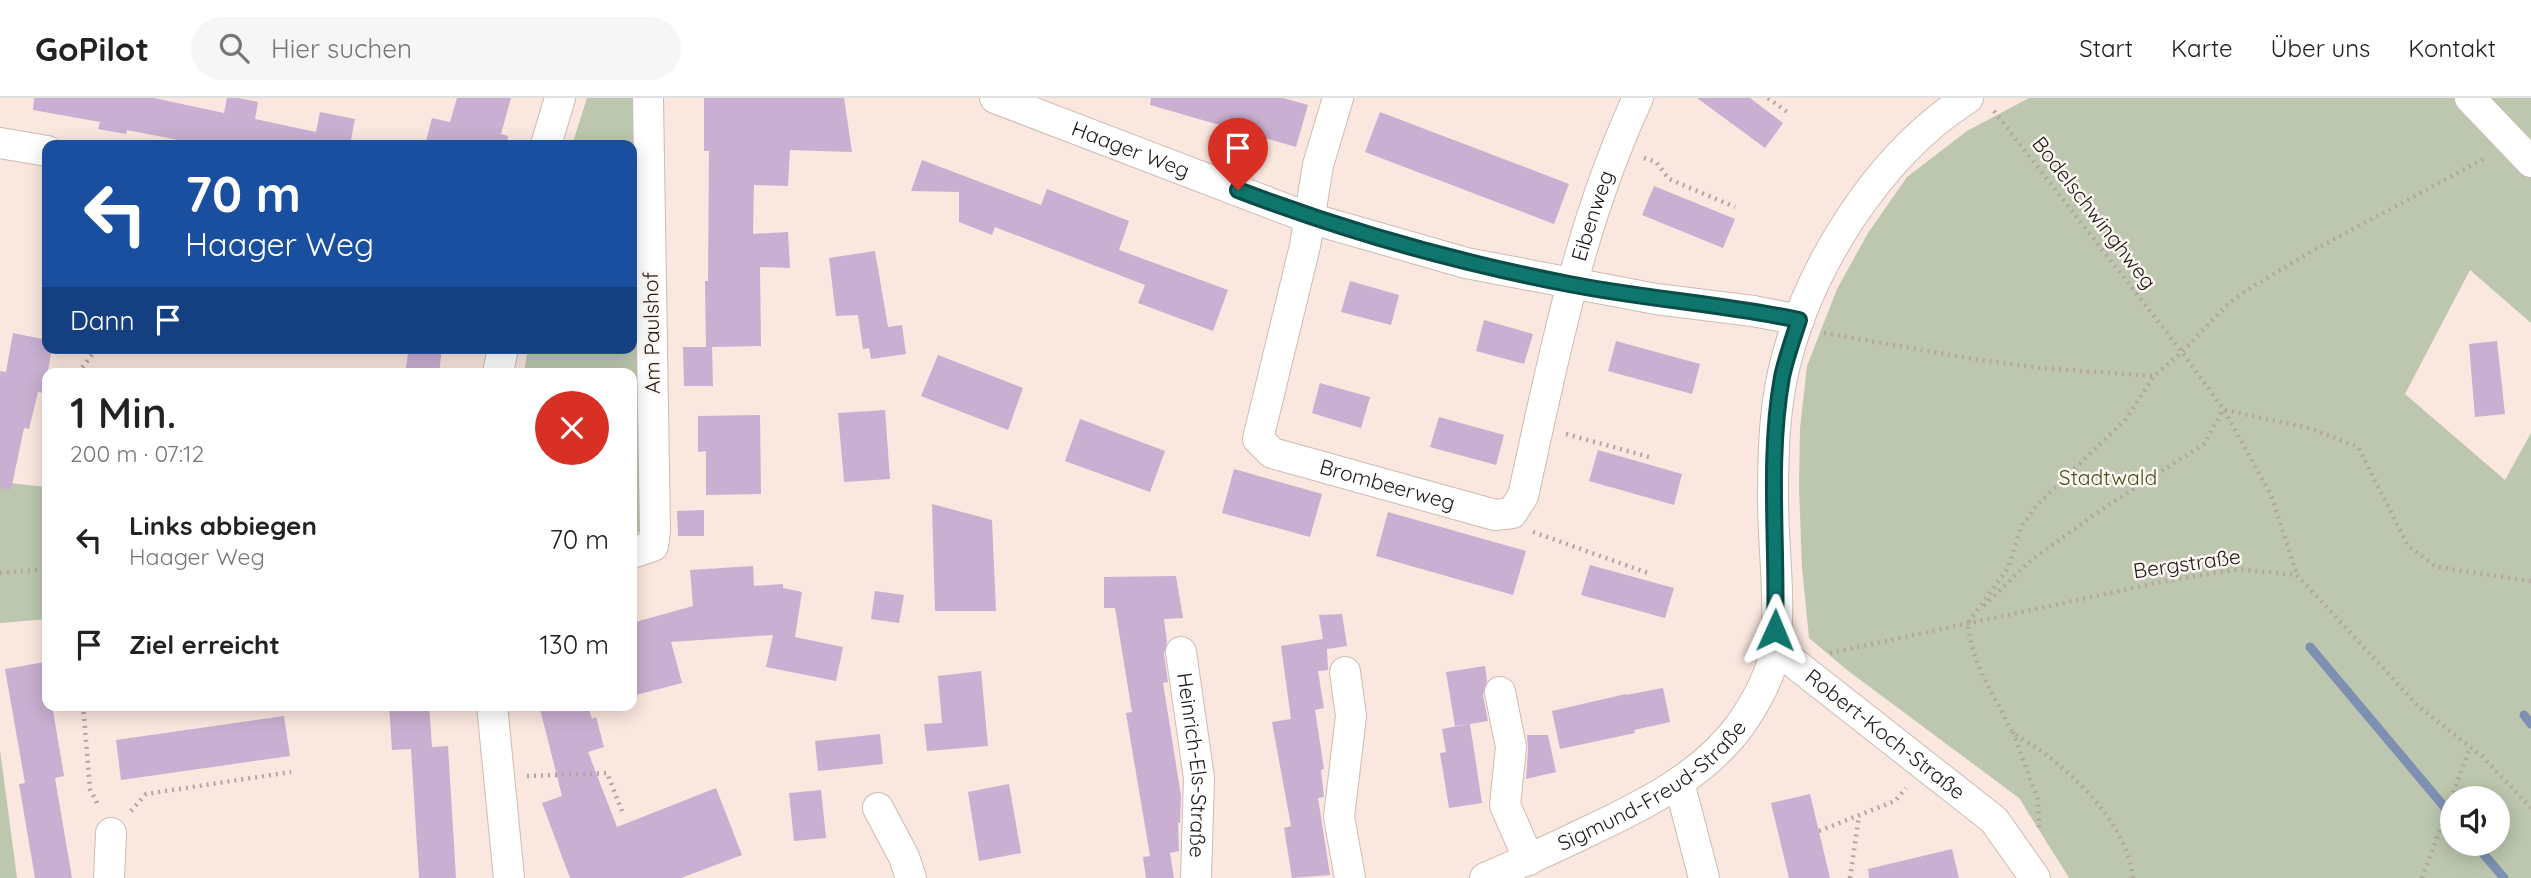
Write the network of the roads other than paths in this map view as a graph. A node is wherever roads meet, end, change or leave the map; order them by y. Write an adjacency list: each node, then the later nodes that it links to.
1 (560, 98): 8 (street)
2 (648, 98): 15 (street, Am Paulshof)
3 (995, 98): 12 (street, Haager Weg)
4 (1338, 98): 12 (street)
5 (1638, 98): 13 (street, Eibenweg)
6 (2470, 98): 11 (street)
7 (1976, 101): 14 (street)
8 (547, 140)
9 (0, 143): 10 (street)
10 (42, 150)
11 (2522, 152)
12 (1309, 218): 13 (street, Haager Weg); 13 (street, Brombeerweg)
13 (1570, 284): 14 (street, Haager Weg)
14 (1799, 320): 16 (street)
15 (637, 551)
16 (1775, 648): 21 (street, Sigmund-Freud-Straße); 25 (street, Robert-Koch-Straße)
17 (1181, 652): 29 (street, Heinrich-Els-Straße)
18 (1345, 672): 30 (street)
19 (1500, 692): 24 (street)
20 (492, 711): 27 (street)
21 (1679, 782): 24 (street, Sigmund-Freud-Straße); 32 (street)
22 (878, 808): 28 (street)
23 (111, 833): 26 (street)
24 (1530, 860): 31 (street, Sigmund-Freud-Straße)
25 (2032, 872)
26 (109, 878)
27 (509, 878)
28 (911, 878)
29 (1196, 878)
30 (1350, 878)
31 (1485, 878)
32 (1704, 878)

